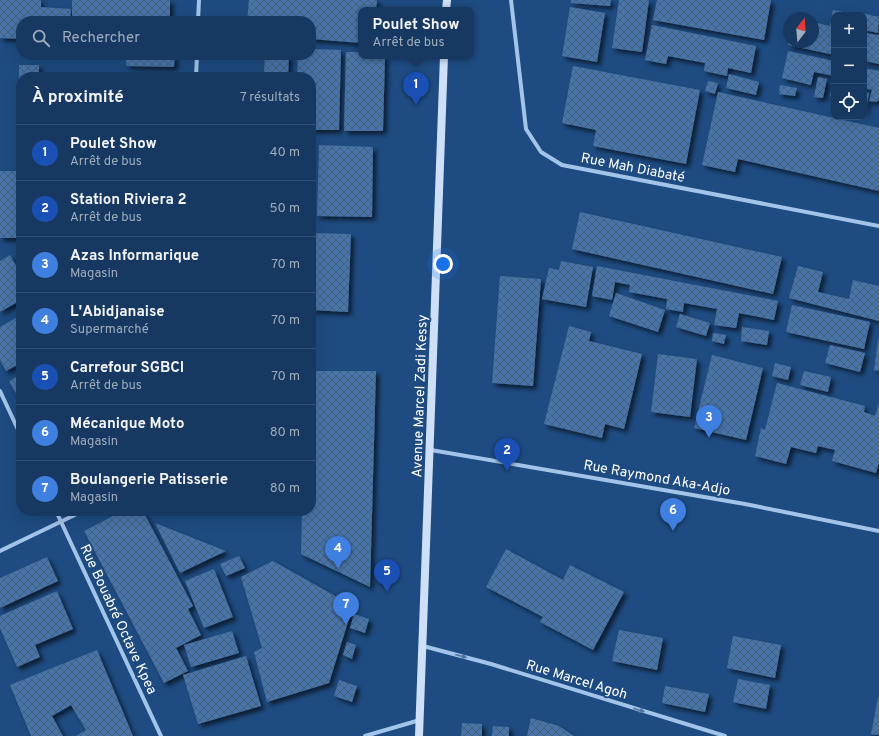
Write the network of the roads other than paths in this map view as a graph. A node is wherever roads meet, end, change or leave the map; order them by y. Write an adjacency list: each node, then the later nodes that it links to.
1 (199, 0): 3 (street)
2 (511, 0): 7 (street, Rue Mah Diabaté)
3 (198, 16)
4 (444, 59): 10 (street, Avenue Marcel Zadi Kessy)
5 (197, 60): 6 (street)
6 (196, 72)
7 (879, 226)
8 (0, 391): 9 (street)
9 (16, 425)
10 (431, 450): 14 (street, Rue Raymond Aka-Adjo); 16 (street, Avenue Marcel Zadi Kessy)
11 (58, 516): 13 (street, Rue Bouabré Octave Kpea)
12 (73, 516): 13 (street)
13 (61, 522): 15 (street); 18 (street, Rue Bouabré Octave Kpea)
14 (879, 530)
15 (0, 551)
16 (423, 646): 17 (street, Avenue Marcel Zadi Kessy); 21 (street, Rue Marcel Agoh, one-way to 21)
17 (420, 720): 19 (street); 20 (street, Avenue Marcel Zadi Kessy)
18 (161, 736)
19 (365, 736)
20 (419, 736)
21 (725, 736)

